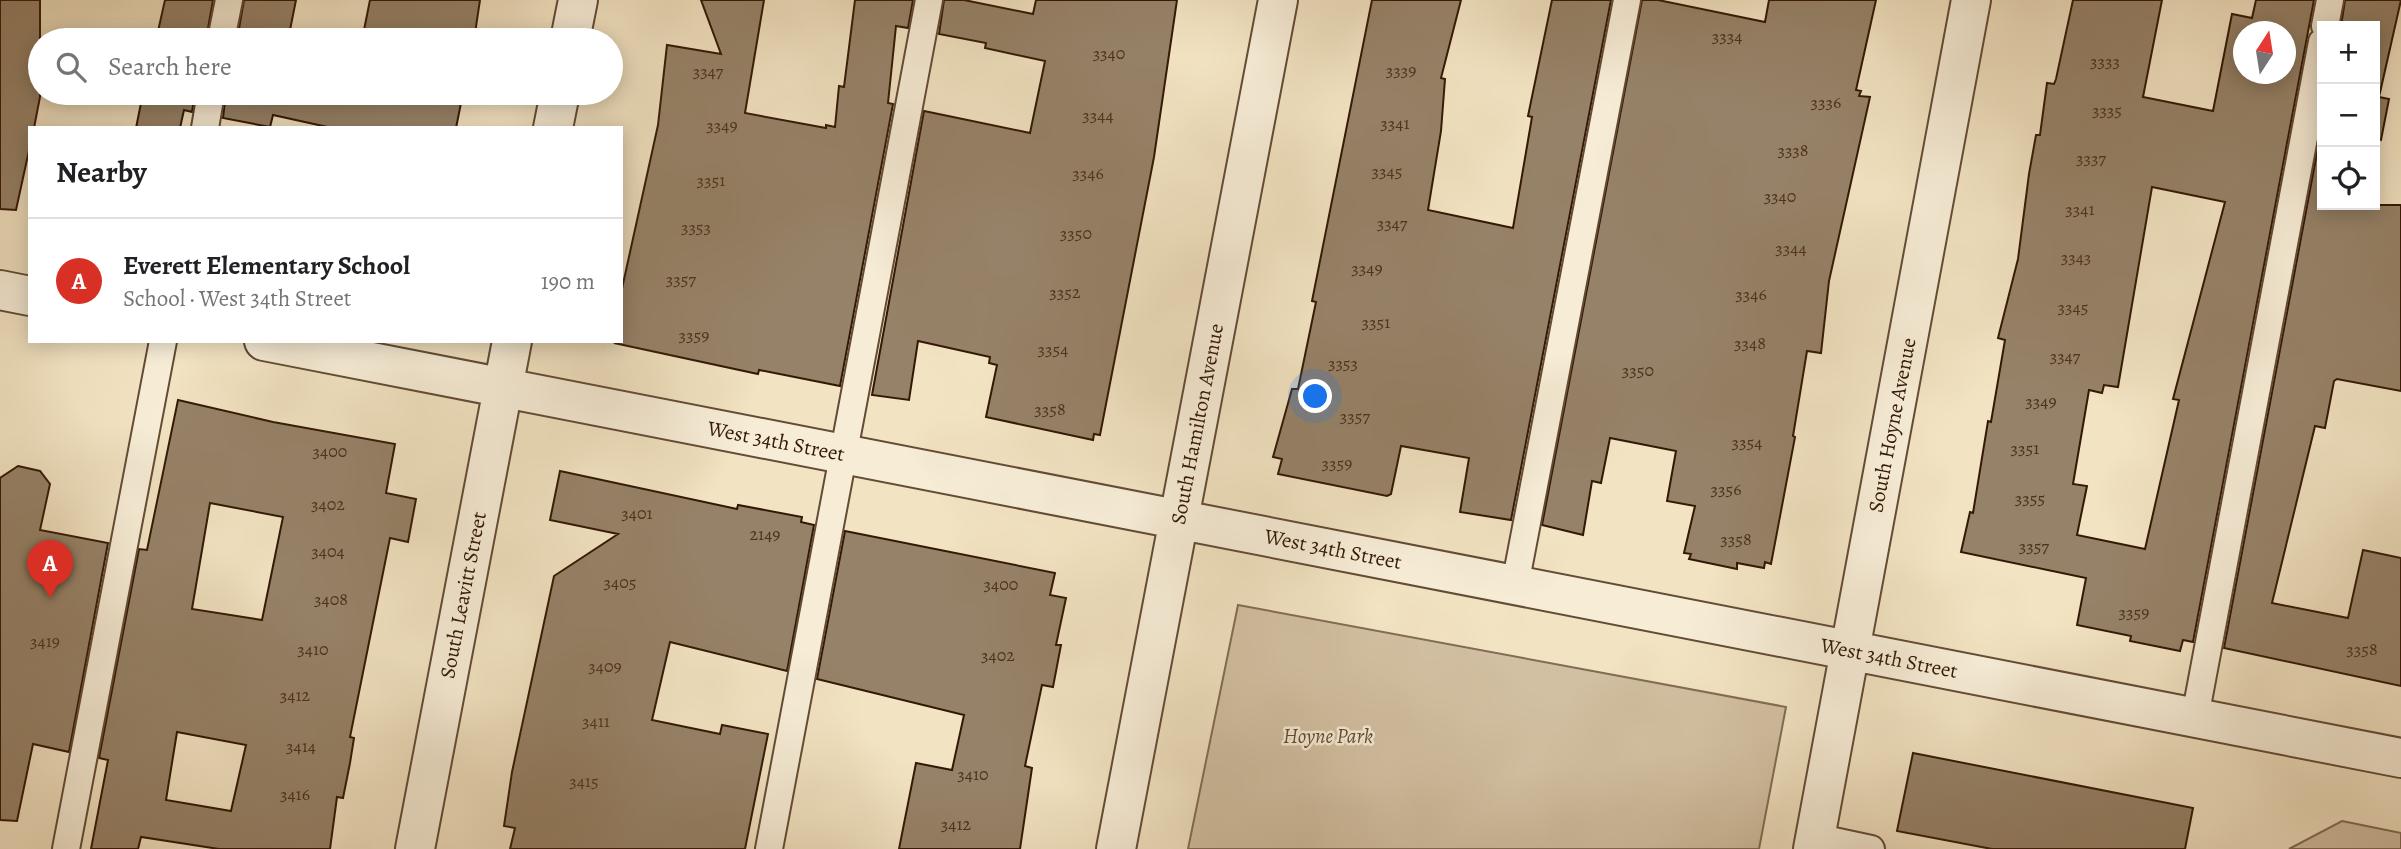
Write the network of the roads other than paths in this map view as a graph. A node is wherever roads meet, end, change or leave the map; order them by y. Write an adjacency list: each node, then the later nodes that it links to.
1 (229, 0): 9 (lane)
2 (578, 0): 10 (street)
3 (929, 0): 22 (lane)
4 (1278, 0): 23 (street, South Hamilton Avenue)
5 (1627, 0): 24 (lane)
6 (1971, 0): 25 (street, South Hoyne Avenue)
7 (2330, 0): 8 (lane)
8 (2326, 21)
9 (223, 28)
10 (572, 28)
11 (2317, 69): 26 (lane)
12 (209, 105): 14 (lane)
13 (558, 105): 15 (street)
14 (205, 126)
15 (553, 126)
16 (0, 290): 17 (street)
17 (28, 296)
18 (163, 343): 29 (lane)
19 (274, 343): 21 (street, West 34th Street)
20 (512, 343): 21 (street, South Leavitt Street)
21 (503, 388): 22 (street, West 34th Street); 30 (street, South Leavitt Street)
22 (844, 454): 23 (street, West 34th Street); 31 (lane)
23 (1179, 520): 24 (street, West 34th Street); 32 (street, South Hamilton Avenue)
24 (1515, 585): 25 (street, West 34th Street)
25 (1850, 650): 26 (street, West 34th Street); 28 (street, South Hoyne Avenue)
26 (2195, 718): 27 (street, West 34th Street)
27 (2401, 758)
28 (1814, 843): 33 (lane)
29 (66, 849)
30 (415, 849)
31 (769, 849)
32 (1116, 849)
33 (1871, 849)

